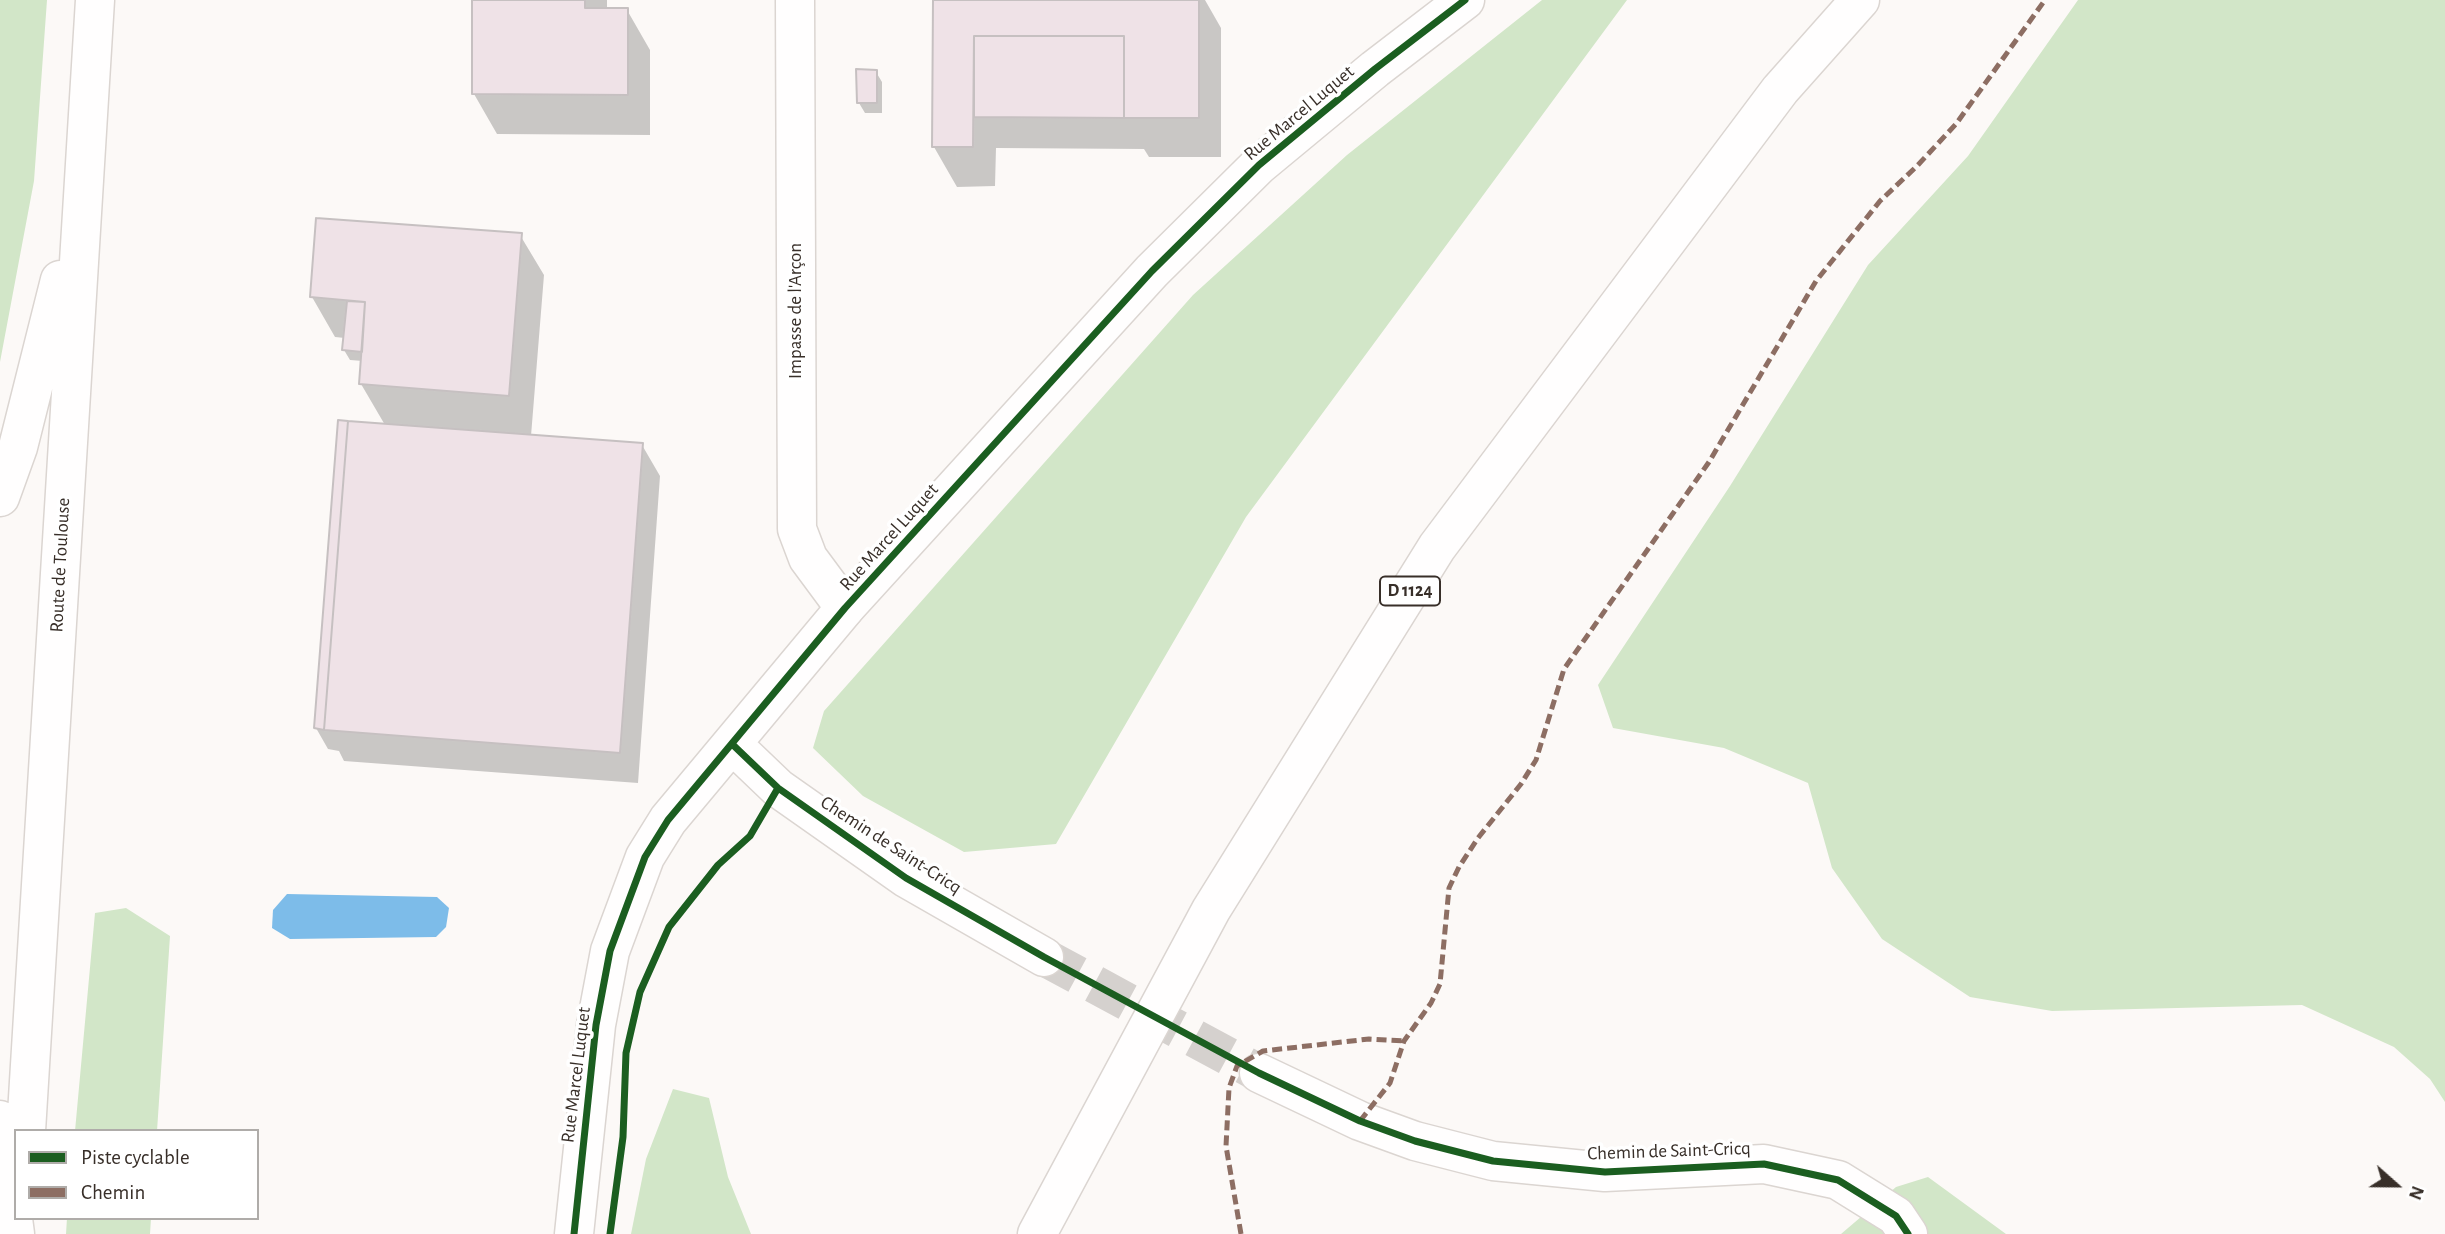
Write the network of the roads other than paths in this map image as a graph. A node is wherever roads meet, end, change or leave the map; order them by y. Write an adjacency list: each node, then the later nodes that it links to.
1 (95, 0): 5 (main road, Route de Toulouse)
2 (795, 0): 7 (main road, Impasse de l'Arçon)
3 (1465, 0): 7 (main road, Rue Marcel Luquet)
4 (1860, 0): 15 (main road, D 1124)
5 (83, 186): 6 (main road); 12 (main road, Route de Toulouse)
6 (0, 497)
7 (845, 608): 8 (main road, Rue Marcel Luquet)
8 (732, 744): 9 (main road, Chemin de Saint-Cricq); 14 (main road, Rue Marcel Luquet)
9 (1044, 957)
10 (1259, 1073): 16 (main road, Chemin de Saint-Cricq)
11 (0, 1120): 13 (main road)
12 (26, 1129)
13 (14, 1214)
14 (574, 1234)
15 (1037, 1234)
16 (1908, 1234)

